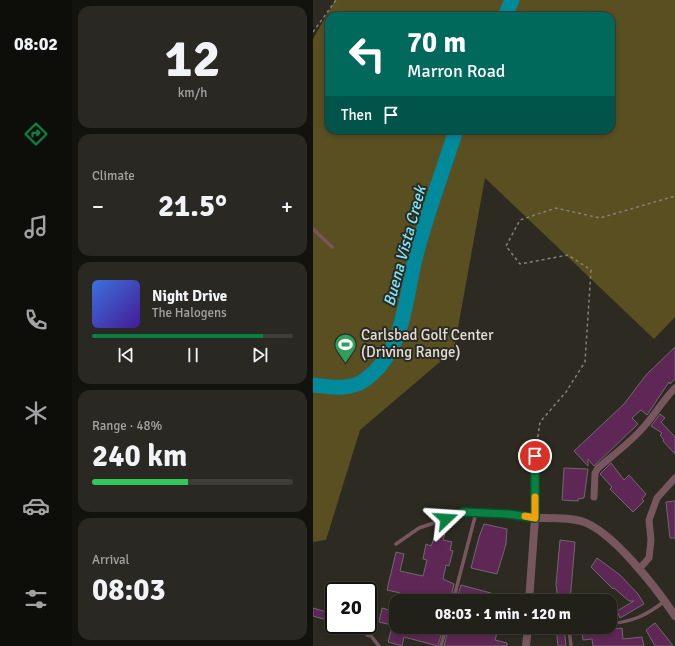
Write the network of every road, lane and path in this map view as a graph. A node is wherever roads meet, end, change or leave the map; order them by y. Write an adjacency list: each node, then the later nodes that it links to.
1 (336, 0): 2 (path)
2 (327, 12)
3 (325, 15): 4 (path)
4 (313, 32)
5 (675, 196): 9 (path)
6 (313, 229): 7 (lane)
7 (332, 247)
8 (675, 388): 11 (street)
9 (535, 456): 13 (street)
10 (675, 478): 15 (street)
11 (594, 498)
12 (476, 513): 13 (lane); 14 (lane); 16 (lane)
13 (535, 518): 15 (street); 17 (street)
14 (396, 544)
15 (639, 569): 18 (street)
16 (455, 594)
17 (530, 594)
18 (665, 601): 19 (street); 20 (lane)
19 (675, 616)
20 (617, 623)
21 (444, 634): 26 (lane)
22 (527, 634): 27 (street)
23 (570, 634): 28 (lane)
24 (367, 635): 25 (lane)
25 (379, 646)
26 (441, 646)
27 (526, 646)
28 (571, 646)

